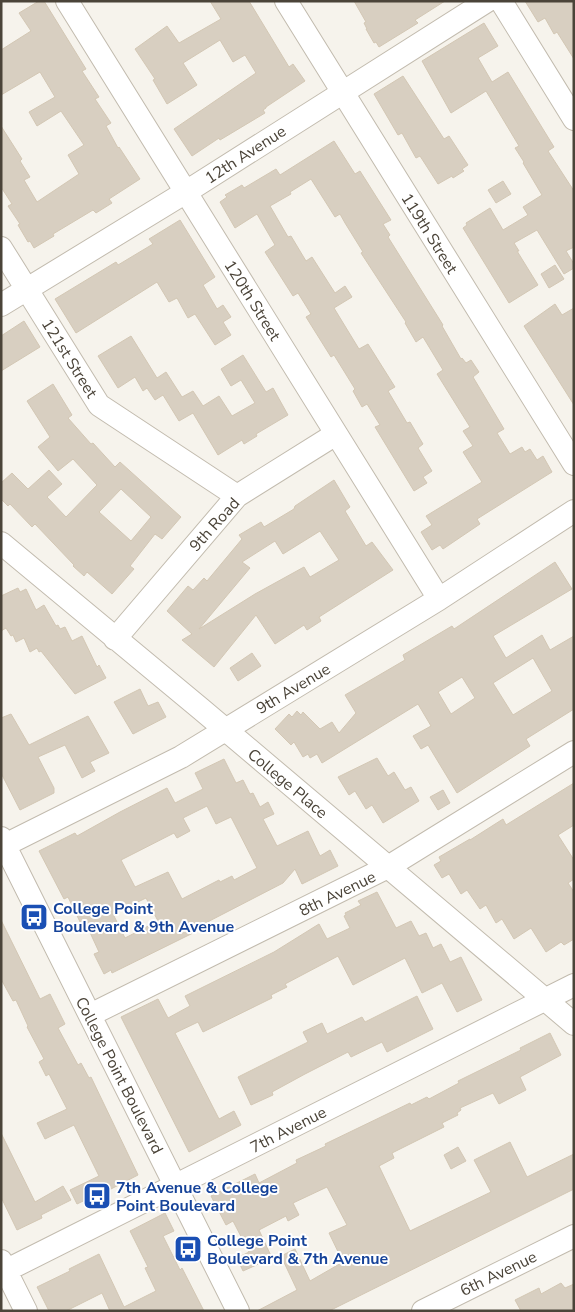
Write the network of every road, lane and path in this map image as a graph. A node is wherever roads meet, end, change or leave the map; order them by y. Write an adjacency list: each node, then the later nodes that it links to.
1 (67, 1): 7 (street, 120th Street)
2 (286, 1): 5 (street, 119th Street)
3 (487, 1): 5 (street, 12th Avenue)
4 (501, 1): 6 (street)
5 (342, 92): 7 (street, 12th Avenue); 12 (street, 119th Street)
6 (574, 119)
7 (186, 192): 9 (street, 12th Avenue); 11 (street, 120th Street)
8 (1, 248): 9 (street, 121st Street)
9 (27, 289): 10 (street, 12th Avenue); 13 (street, 121st Street)
10 (1, 305)
11 (336, 434): 13 (street, 9th Road); 16 (street, 120th Street)
12 (574, 464)
13 (237, 496): 17 (street, 9th Road)
14 (574, 511): 16 (street, 9th Avenue)
15 (1, 543): 17 (street, College Place)
16 (439, 599): 18 (street, 9th Avenue)
17 (115, 639): 18 (street, College Place)
18 (224, 730): 20 (street, 9th Avenue); 21 (street, College Place)
19 (574, 752): 21 (street, 8th Avenue)
20 (2, 844): 24 (street, College Point Boulevard)
21 (388, 867): 23 (street, College Place); 24 (street, 8th Avenue)
22 (574, 985): 23 (street, 7th Avenue)
23 (546, 1000): 25 (street, College Place); 26 (street, 7th Avenue)
24 (90, 1015): 26 (street, College Point Boulevard)
25 (574, 1024)
26 (176, 1185): 28 (street, 7th Avenue); 30 (street, College Point Boulevard)
27 (574, 1236): 31 (street, 6th Avenue)
28 (3, 1268): 29 (street)
29 (26, 1311)
30 (238, 1311)
31 (423, 1311)

